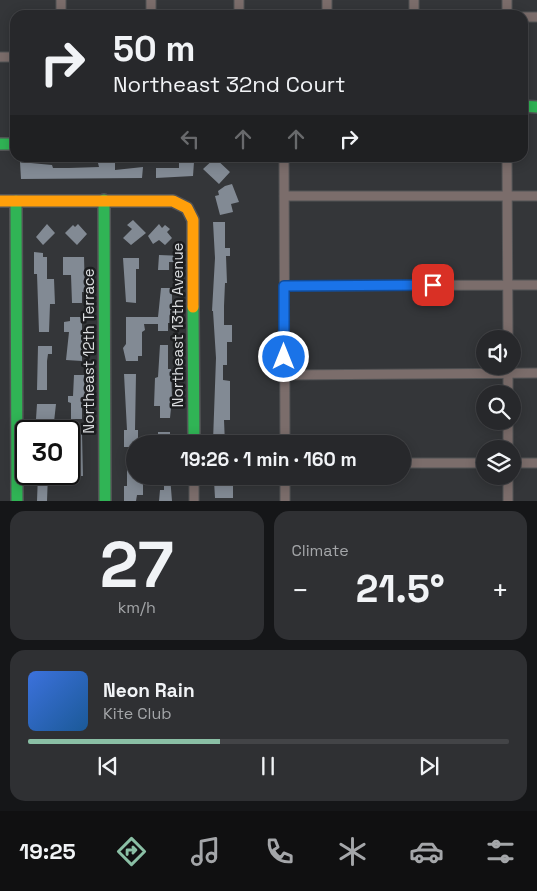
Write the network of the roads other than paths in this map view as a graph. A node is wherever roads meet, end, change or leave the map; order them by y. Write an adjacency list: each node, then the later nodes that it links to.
1 (284, 162): 3 (street)
2 (507, 162): 4 (street)
3 (284, 196): 4 (street); 11 (street)
4 (507, 196): 5 (street); 9 (street)
5 (537, 196)
6 (104, 200): 8 (street); 17 (street, Northeast 13th Avenue); 27 (street, Northeast 12th Terrace)
7 (0, 201): 8 (street)
8 (16, 201): 26 (street)
9 (508, 285): 10 (street); 11 (street); 12 (street)
10 (537, 285)
11 (284, 286): 16 (street)
12 (508, 330)
13 (476, 371): 16 (street)
14 (521, 371): 15 (street)
15 (537, 373)
16 (284, 375): 18 (street)
17 (194, 435)
18 (285, 435)
19 (411, 463): 20 (street)
20 (476, 463)
21 (521, 463): 22 (street)
22 (537, 463)
23 (194, 485): 28 (street)
24 (285, 485): 29 (street)
25 (508, 485): 30 (street)
26 (16, 501)
27 (105, 501)
28 (194, 501)
29 (285, 501)
30 (508, 501)

